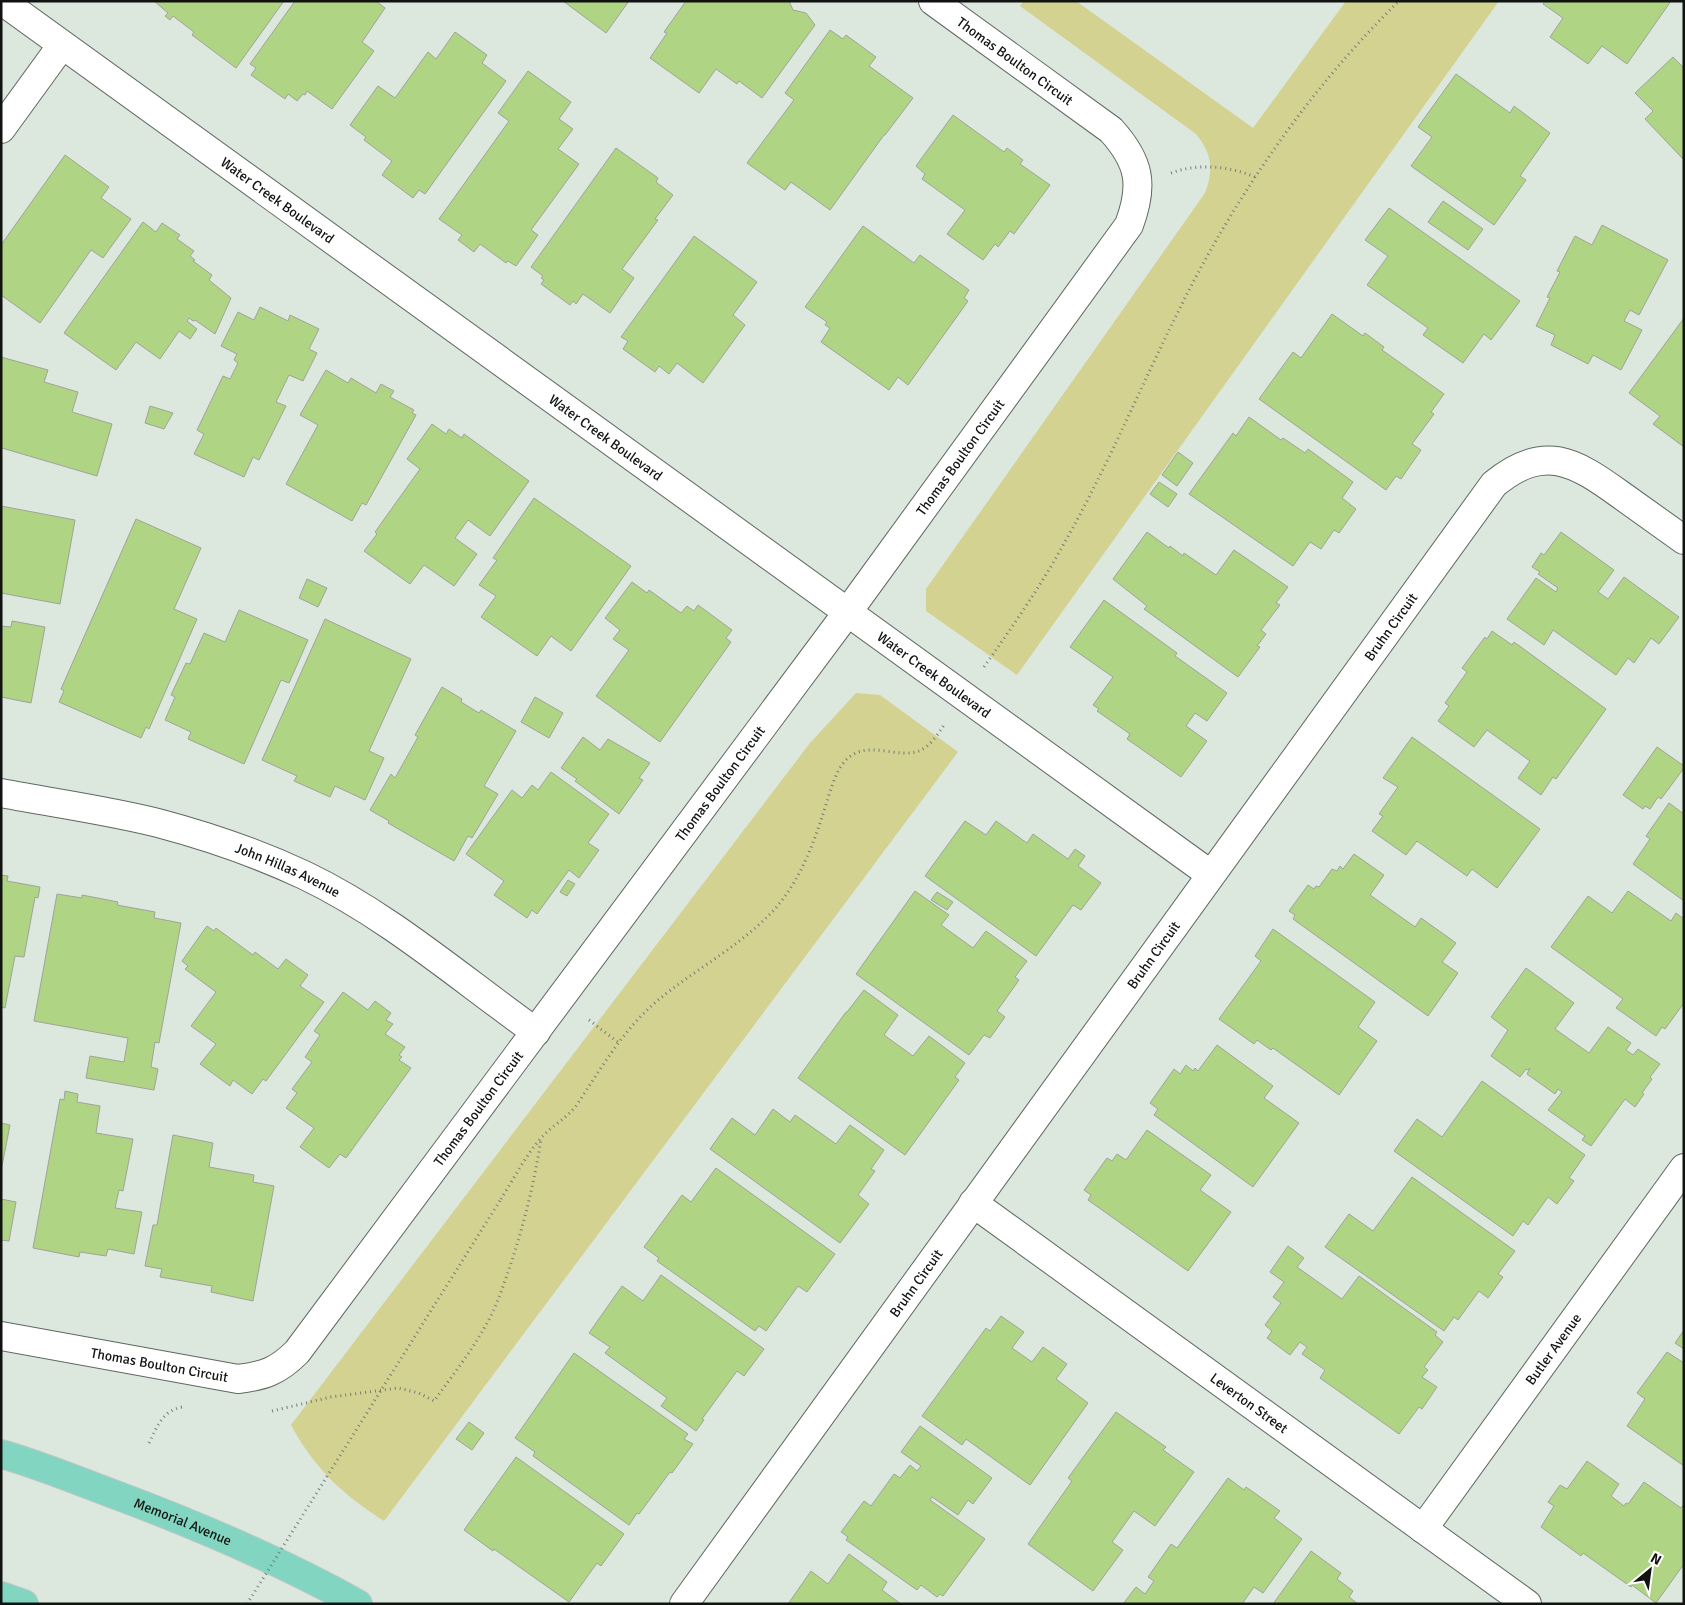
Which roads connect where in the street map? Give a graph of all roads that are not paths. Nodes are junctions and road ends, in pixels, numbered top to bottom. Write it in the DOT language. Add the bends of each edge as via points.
graph roads {
  1 [pos="2,1"];
  2 [pos="933,1"];
  3 [pos="62,45"];
  4 [pos="1,129"];
  5 [pos="1684,540"];
  6 [pos="847,613"];
  7 [pos="1,793"];
  8 [pos="1210,874"];
  9 [pos="536,1032"];
  10 [pos="1684,1168"];
  11 [pos="972,1203"];
  12 [pos="1,1336"];
  13 [pos="1,1454"];
  14 [pos="1422,1529"];
  15 [pos="1,1596"];
  16 [pos="24,1604"];
  17 [pos="358,1604"];
  18 [pos="684,1604"];
  19 [pos="1526,1604"];
  1 -- 3 [label="street, Water Creek Boulevard"];
  2 -- 6 [label="street, Thomas Boulton Circuit" via="1111,130 1126,146 1135,165 1138,185 1136,206 1129,225"];
  3 -- 4 [label="street"];
  3 -- 6 [label="street, Water Creek Boulevard"];
  5 -- 8 [label="street, Bruhn Circuit" via="1592,474 1574,465 1541,461 1523,464 1508,472 1483,497"];
  6 -- 8 [label="street, Water Creek Boulevard"];
  6 -- 9 [label="street, Thomas Boulton Circuit"];
  7 -- 9 [label="street, John Hillas Avenue" via="156,823 248,852 304,876 358,904"];
  8 -- 11 [label="street, Bruhn Circuit"];
  9 -- 12 [label="street, Thomas Boulton Circuit" via="297,1352 275,1370 261,1376 238,1379"];
  10 -- 14 [label="street, Butler Avenue"];
  11 -- 14 [label="street, Leverton Street"];
  11 -- 18 [label="street, Bruhn Circuit"];
  13 -- 17 [label="main road, Memorial Avenue" via="200,1528 280,1563"];
  14 -- 19 [label="street, Leverton Street"];
  15 -- 16 [label="main road"];
}
